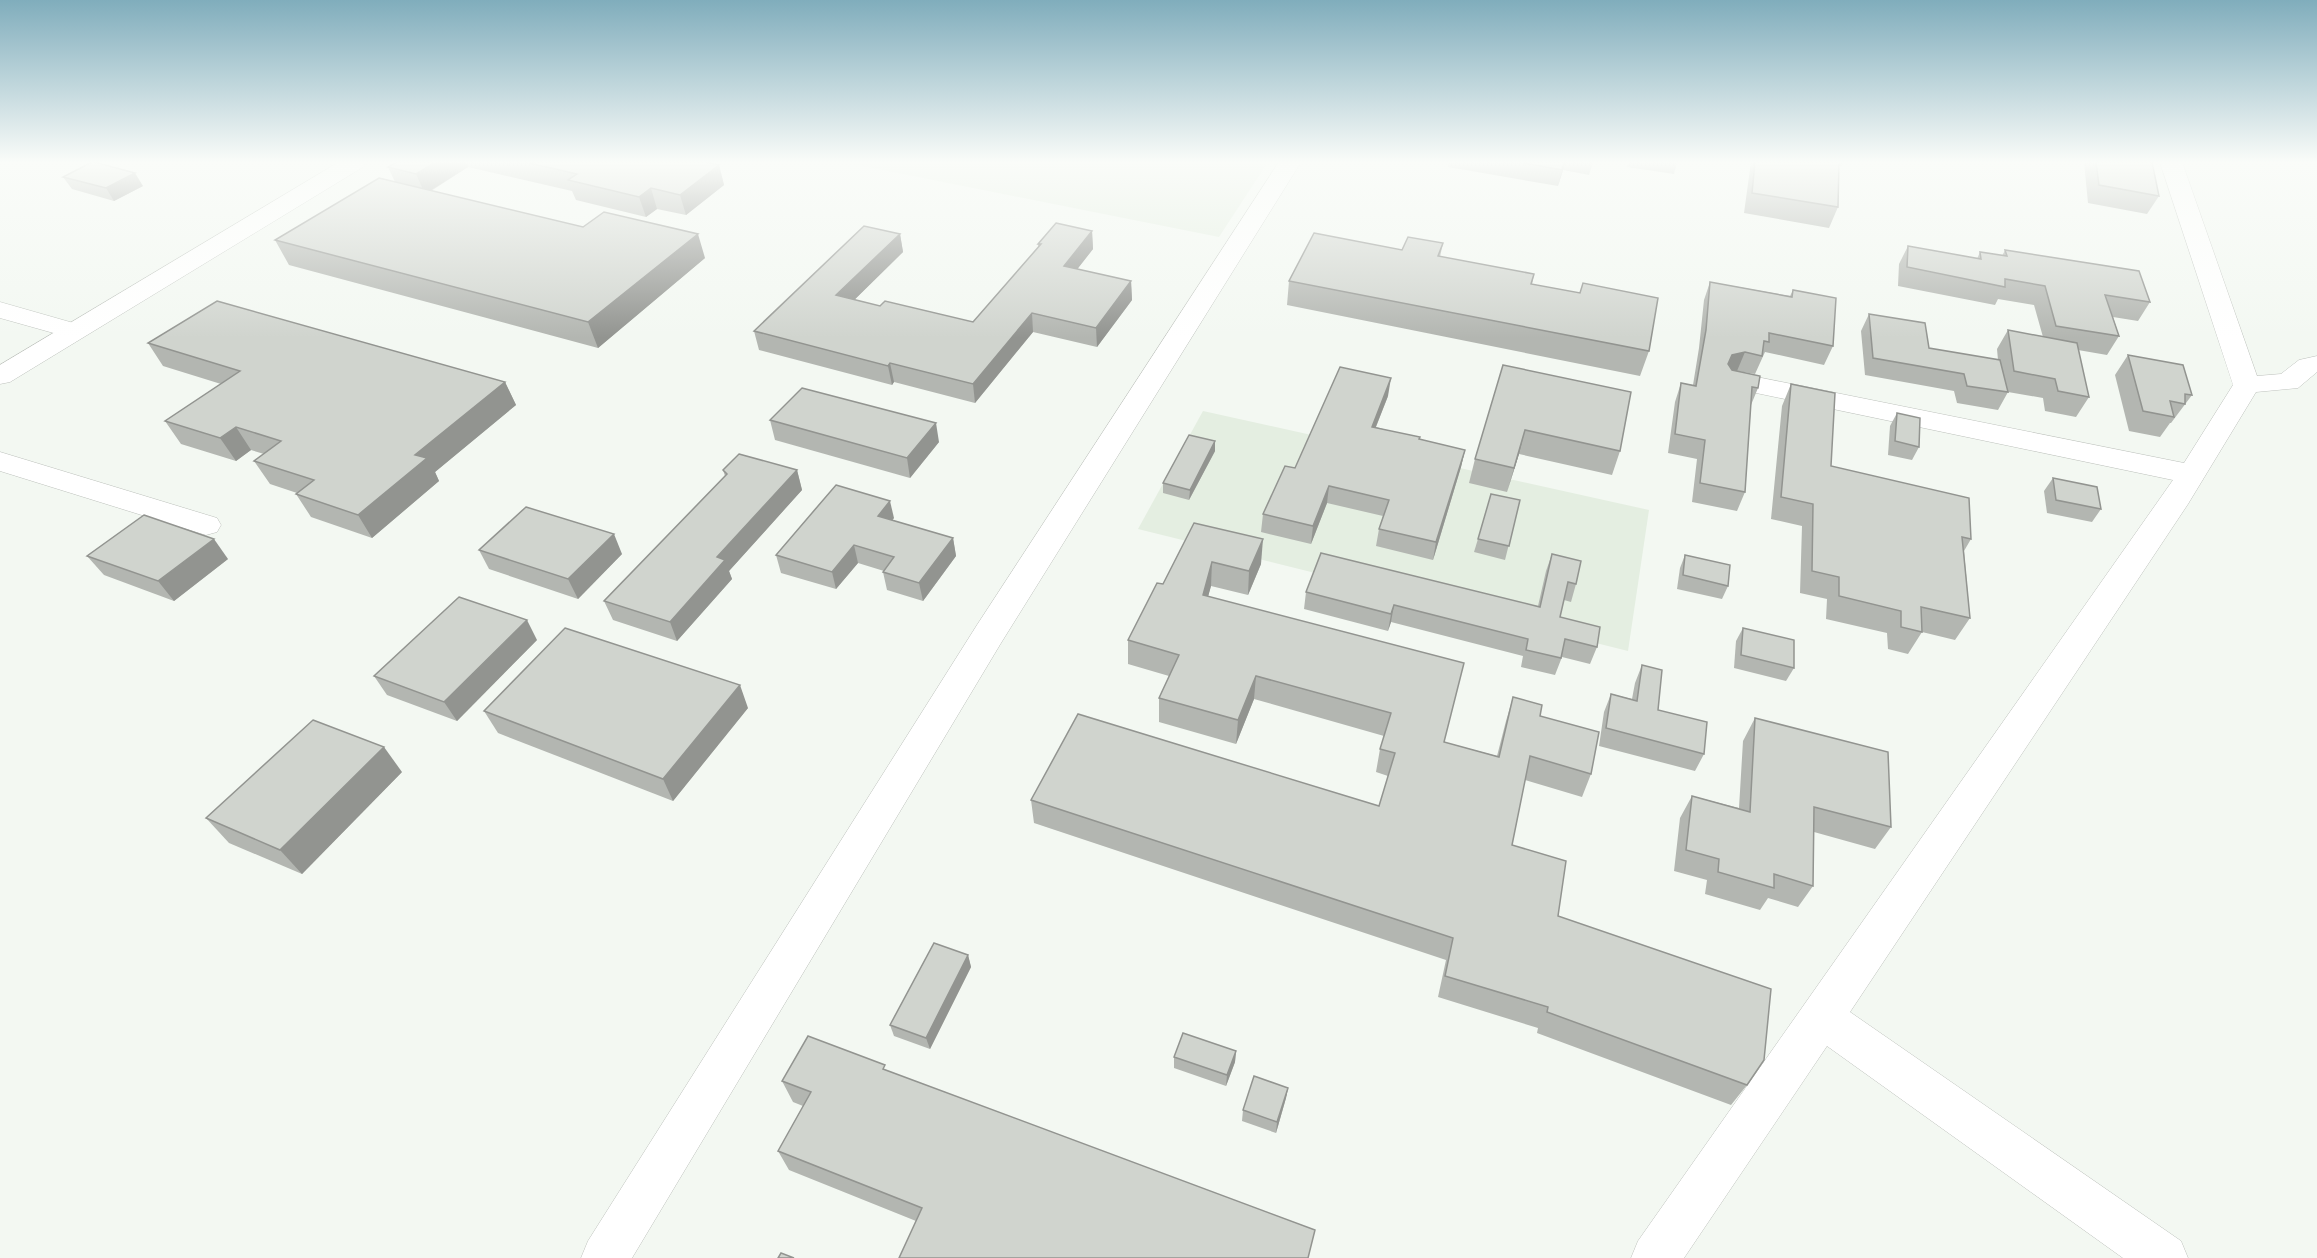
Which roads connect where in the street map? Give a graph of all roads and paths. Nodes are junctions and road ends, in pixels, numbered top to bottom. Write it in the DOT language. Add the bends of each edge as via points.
graph roads {
  1 [pos="258,221"];
  2 [pos="1253,221"];
  3 [pos="2191,221"];
  4 [pos="0,310"];
  5 [pos="75,331"];
  6 [pos="2317,364"];
  7 [pos="0,376"];
  8 [pos="1737,381"];
  9 [pos="2247,385"];
  10 [pos="0,462"];
  11 [pos="2191,474"];
  12 [pos="206,525"];
  13 [pos="1822,1017"];
  14 [pos="605,1258"];
  15 [pos="1655,1258"];
  16 [pos="2164,1258"];
  1 -- 5 [label="street"];
  2 -- 14 [label="street" via="989,634"];
  3 -- 9 [label="street"];
  4 -- 5 [label="street"];
  5 -- 7 [label="street"];
  6 -- 9 [label="street" via="2308,366 2288,382"];
  8 -- 11 [label="street"];
  9 -- 11 [label="street"];
  10 -- 12 [label="street"];
  11 -- 13 [label="street"];
  13 -- 15 [label="street"];
  13 -- 16 [label="street"];
}
